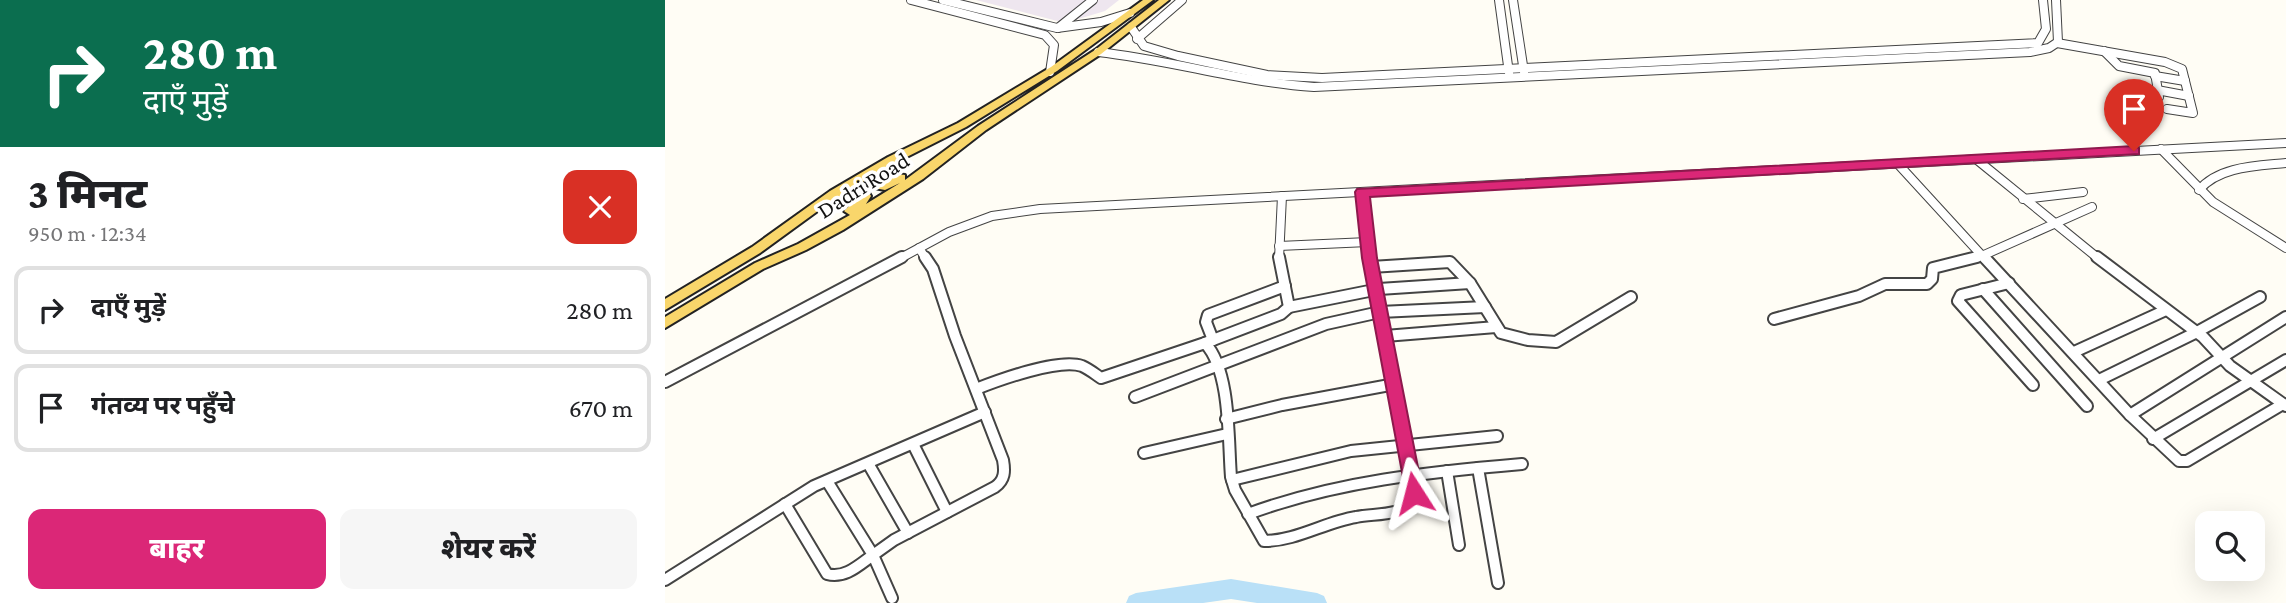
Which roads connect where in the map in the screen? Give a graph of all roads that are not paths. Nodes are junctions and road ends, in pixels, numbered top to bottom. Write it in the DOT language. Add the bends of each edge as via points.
graph roads {
  1 [pos="911,0"];
  2 [pos="943,0"];
  3 [pos="1086,0"];
  4 [pos="1093,0"];
  5 [pos="1149,0"];
  6 [pos="1165,0"];
  7 [pos="1182,0"];
  8 [pos="1499,0"];
  9 [pos="1513,0"];
  10 [pos="2043,0"];
  11 [pos="2056,0"];
  12 [pos="1137,10"];
  13 [pos="1017,19"];
  14 [pos="1009,25"];
  15 [pos="1131,27"];
  16 [pos="1054,28"];
  17 [pos="1137,39"];
  18 [pos="2042,41"];
  19 [pos="2056,44"];
  20 [pos="2104,51"];
  21 [pos="1098,52"];
  22 [pos="2153,60"];
  23 [pos="1051,72"];
  24 [pos="1509,72"];
  25 [pos="1524,72"];
  26 [pos="2155,74"];
  27 [pos="2185,81"];
  28 [pos="2189,96"];
  29 [pos="2167,109"];
  30 [pos="962,125"];
  31 [pos="982,128"];
  32 [pos="2286,143"];
  33 [pos="2161,149"];
  34 [pos="1976,159"];
  35 [pos="1898,163"];
  36 [pos="2286,163"];
  37 [pos="2199,190"];
  38 [pos="1362,192"];
  39 [pos="2083,192"];
  40 [pos="1282,196"];
  41 [pos="2023,198"];
  42 [pos="2092,207"];
  43 [pos="2055,225"];
  44 [pos="1368,242"];
  45 [pos="1279,246"];
  46 [pos="919,248"];
  47 [pos="2286,248"];
  48 [pos="755,250"];
  49 [pos="1984,255"];
  50 [pos="759,266"];
  51 [pos="1371,267"];
  52 [pos="1470,283"];
  53 [pos="2009,283"];
  54 [pos="1285,286"];
  55 [pos="1375,288"];
  56 [pos="1983,289"];
  57 [pos="1631,297"];
  58 [pos="2260,297"];
  59 [pos="665,305"];
  60 [pos="1289,307"];
  61 [pos="1485,307"];
  62 [pos="2166,310"];
  63 [pos="1380,312"];
  64 [pos="2286,317"];
  65 [pos="1774,320"];
  66 [pos="665,323"];
  67 [pos="1496,327"];
  68 [pos="2195,333"];
  69 [pos="1385,336"];
  70 [pos="1209,342"];
  71 [pos="2074,352"];
  72 [pos="2224,357"];
  73 [pos="2286,360"];
  74 [pos="1216,365"];
  75 [pos="2099,380"];
  76 [pos="2249,380"];
  77 [pos="665,382"];
  78 [pos="1395,384"];
  79 [pos="2033,385"];
  80 [pos="976,389"];
  81 [pos="1135,397"];
  82 [pos="2285,405"];
  83 [pos="2087,406"];
  84 [pos="985,412"];
  85 [pos="2130,415"];
  86 [pos="1226,419"];
  87 [pos="1227,434"];
  88 [pos="1497,436"];
  89 [pos="2153,439"];
  90 [pos="913,444"];
  91 [pos="1406,444"];
  92 [pos="1144,453"];
  93 [pos="1521,464"];
  94 [pos="869,465"];
  95 [pos="1478,468"];
  96 [pos="1447,471"];
  97 [pos="1411,474"];
  98 [pos="1232,480"];
  99 [pos="827,481"];
  100 [pos="785,504"];
  101 [pos="947,512"];
  102 [pos="1248,514"];
  103 [pos="908,533"];
  104 [pos="1458,545"];
  105 [pos="873,555"];
  106 [pos="665,580"];
  107 [pos="1499,583"];
  108 [pos="893,598"];
  1 -- 14 [label="street"];
  2 -- 13 [label="street"];
  3 -- 16 [label="street"];
  4 -- 16 [label="street"];
  5 -- 12 [label="main road, Dadri Road"];
  6 -- 15 [label="main road, Dadri Road"];
  7 -- 17 [label="street"];
  8 -- 24 [label="street"];
  9 -- 25 [label="street"];
  10 -- 18 [label="street" via="2046,31"];
  11 -- 19 [label="street"];
  12 -- 16 [label="street" via="1101,22"];
  12 -- 23 [label="main road, Dadri Road"];
  13 -- 14 [label="street"];
  13 -- 16 [label="street"];
  14 -- 23 [label="street" via="1051,40 1055,53"];
  15 -- 17 [label="street"];
  15 -- 21 [label="main road, Dadri Road"];
  17 -- 24 [label="street" via="1144,46 1178,56 1294,78"];
  18 -- 19 [label="street"];
  18 -- 25 [label="street"];
  19 -- 20 [label="street"];
  19 -- 25 [label="street" via="2030,52"];
  20 -- 22 [label="street"];
  20 -- 26 [label="street" via="2119,67"];
  21 -- 24 [label="street" via="1148,57 1286,86"];
  21 -- 31 [label="main road, Dadri Road"];
  22 -- 26 [label="street"];
  22 -- 27 [label="street" via="2182,69"];
  23 -- 30 [label="main road, Dadri Road"];
  24 -- 25 [label="street"];
  26 -- 27 [label="street"];
  26 -- 28 [label="street" via="2158,94"];
  27 -- 28 [label="street"];
  28 -- 29 [label="street" via="2193,113"];
  30 -- 31 [label="main road, Dadri Road" via="875,173 873,184 893,183"];
  30 -- 48 [label="main road, Dadri Road" via="845,187"];
  31 -- 50 [label="main road, Dadri Road" via="839,227"];
  32 -- 33 [label="street"];
  33 -- 34 [label="street"];
  33 -- 37 [label="street"];
  34 -- 35 [label="street"];
  34 -- 41 [label="street"];
  35 -- 38 [label="street"];
  35 -- 49 [label="street"];
  36 -- 37 [label="street" via="2223,174"];
  37 -- 47 [label="street"];
  38 -- 40 [label="street"];
  38 -- 44 [label="street"];
  39 -- 41 [label="street"];
  40 -- 45 [label="street"];
  40 -- 46 [label="street" via="1040,209 992,216"];
  41 -- 43 [label="street"];
  42 -- 43 [label="street"];
  43 -- 49 [label="street"];
  43 -- 62 [label="street"];
  44 -- 45 [label="street"];
  44 -- 51 [label="street"];
  45 -- 54 [label="street"];
  46 -- 77 [label="street"];
  46 -- 80 [label="street" via="933,269"];
  48 -- 50 [label="main road, Dadri Road" via="845,193 854,190 865,195 856,208"];
  48 -- 59 [label="main road, Dadri Road"];
  49 -- 53 [label="street"];
  49 -- 65 [label="street" via="1933,268 1927,284 1885,284"];
  50 -- 66 [label="main road, Dadri Road"];
  51 -- 52 [label="street" via="1450,262"];
  51 -- 55 [label="street"];
  52 -- 55 [label="street"];
  52 -- 61 [label="street"];
  53 -- 56 [label="street"];
  53 -- 71 [label="street"];
  54 -- 60 [label="street"];
  54 -- 70 [label="street" via="1208,315"];
  55 -- 60 [label="street"];
  55 -- 63 [label="street"];
  56 -- 79 [label="street" via="1961,295 1958,301"];
  56 -- 83 [label="street"];
  57 -- 67 [label="street" via="1556,342 1509,337"];
  58 -- 68 [label="street"];
  60 -- 70 [label="street"];
  61 -- 63 [label="street"];
  61 -- 67 [label="street"];
  62 -- 68 [label="street"];
  62 -- 71 [label="street"];
  63 -- 69 [label="street"];
  63 -- 74 [label="street" via="1327,324"];
  64 -- 72 [label="street"];
  67 -- 69 [label="street"];
  68 -- 72 [label="street"];
  68 -- 75 [label="street"];
  69 -- 78 [label="street"];
  70 -- 74 [label="street"];
  70 -- 80 [label="street" via="1101,378 1071,365 1016,373"];
  71 -- 75 [label="street"];
  72 -- 76 [label="street"];
  72 -- 85 [label="street"];
  73 -- 76 [label="street"];
  74 -- 81 [label="street"];
  74 -- 86 [label="street"];
  75 -- 85 [label="street"];
  76 -- 82 [label="street"];
  76 -- 89 [label="street"];
  78 -- 86 [label="street"];
  78 -- 91 [label="street"];
  80 -- 84 [label="street"];
  82 -- 89 [label="street" via="2187,461 2179,461"];
  84 -- 90 [label="street"];
  84 -- 101 [label="street" via="1003,460 1004,478"];
  85 -- 89 [label="street"];
  86 -- 87 [label="street"];
  87 -- 92 [label="street"];
  87 -- 98 [label="street"];
  88 -- 91 [label="street"];
  90 -- 94 [label="street"];
  90 -- 101 [label="street"];
  91 -- 97 [label="street"];
  91 -- 98 [label="street" via="1351,451"];
  93 -- 95 [label="street"];
  94 -- 99 [label="street"];
  94 -- 103 [label="street"];
  95 -- 96 [label="street"];
  95 -- 107 [label="street"];
  96 -- 97 [label="street"];
  96 -- 104 [label="street"];
  97 -- 102 [label="street" via="1287,497"];
  97 -- 102 [label="street" via="1414,501 1405,509 1352,517 1277,541 1264,541"];
  98 -- 102 [label="street"];
  99 -- 100 [label="street"];
  99 -- 105 [label="street"];
  100 -- 105 [label="street" via="831,577"];
  100 -- 106 [label="street"];
  101 -- 103 [label="street"];
  103 -- 105 [label="street"];
  105 -- 108 [label="street"];
}
